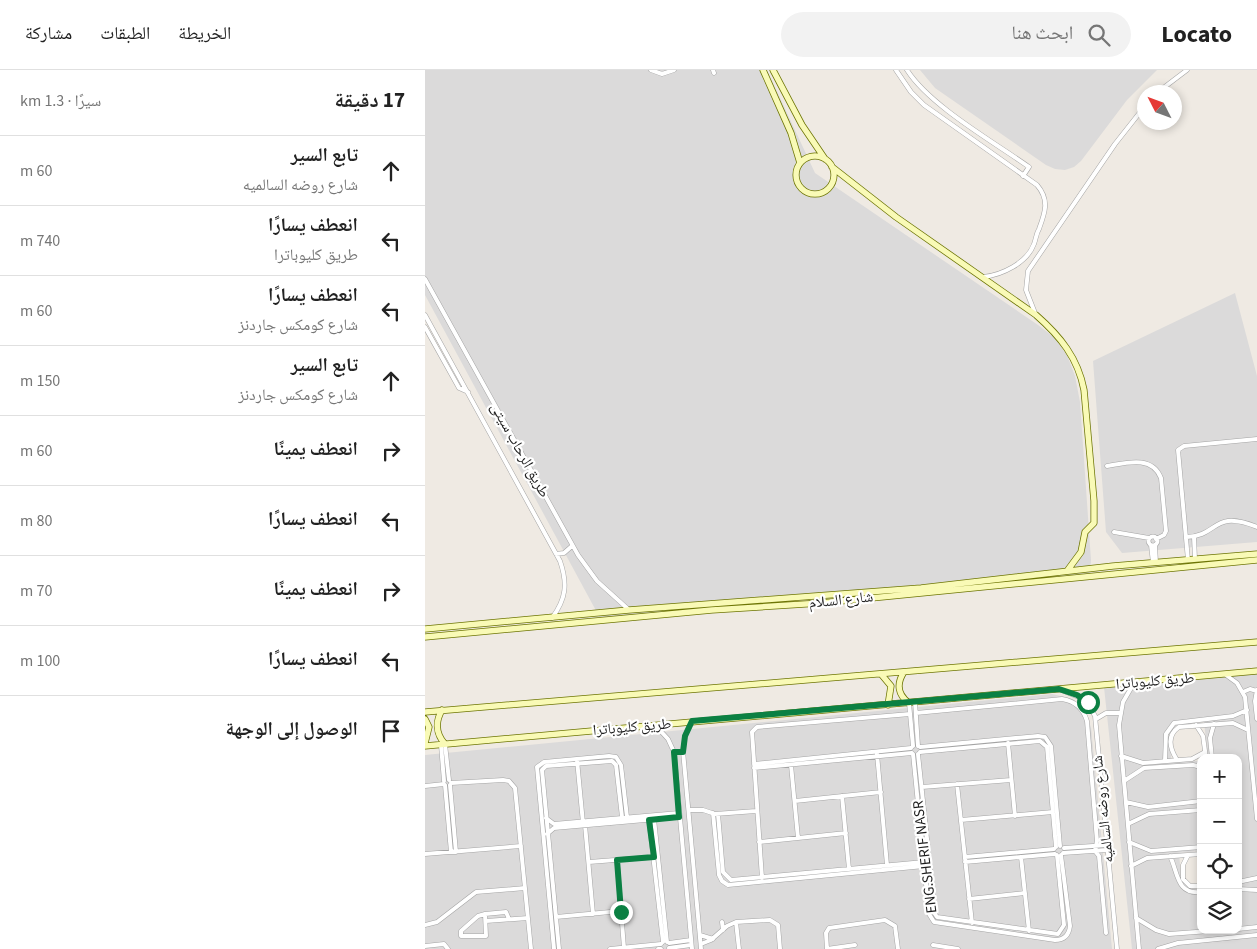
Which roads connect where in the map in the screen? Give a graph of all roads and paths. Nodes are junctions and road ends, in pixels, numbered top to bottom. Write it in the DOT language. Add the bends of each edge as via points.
graph roads {
  1 [pos="651,70"];
  2 [pos="674,70"];
  3 [pos="763,70"];
  4 [pos="773,70"];
  5 [pos="896,70"];
  6 [pos="907,70"];
  7 [pos="1187,70"];
  8 [pos="1167,85"];
  9 [pos="1137,116"];
  10 [pos="803,128"];
  11 [pos="792,134"];
  12 [pos="827,160"];
  13 [pos="800,163"];
  14 [pos="832,167"];
  15 [pos="1023,176"];
  16 [pos="1034,245"];
  17 [pos="1041,250"];
  18 [pos="982,277"];
  19 [pos="425,279"];
  20 [pos="425,315"];
  21 [pos="1036,315"];
  22 [pos="425,327"];
  23 [pos="468,392"];
  24 [pos="1257,439"];
  25 [pos="1107,466"];
  26 [pos="1257,528"];
  27 [pos="1114,532"];
  28 [pos="1187,537"];
  29 [pos="1194,537"];
  30 [pos="1149,538"];
  31 [pos="1156,539"];
  32 [pos="1153,545"];
  33 [pos="572,546"];
  34 [pos="556,554"];
  35 [pos="1257,554"];
  36 [pos="1189,560"];
  37 [pos="1195,560"];
  38 [pos="1257,560"];
  39 [pos="1154,563"];
  40 [pos="1067,571"];
  41 [pos="712,608"];
  42 [pos="629,610"];
  43 [pos="552,618"];
  44 [pos="425,629"];
  45 [pos="425,637"];
  46 [pos="1257,642"];
  47 [pos="904,672"];
  48 [pos="1257,672"];
  49 [pos="881,674"];
  50 [pos="1225,674"];
  51 [pos="1134,683"];
  52 [pos="1059,689"];
  53 [pos="1257,691"];
  54 [pos="1243,692"];
  55 [pos="912,702"];
  56 [pos="888,705"];
  57 [pos="442,710"];
  58 [pos="1247,710"];
  59 [pos="425,712"];
  60 [pos="916,712"];
  61 [pos="1120,713"];
  62 [pos="910,714"];
  63 [pos="425,719"];
  64 [pos="1096,719"];
  65 [pos="1257,719"];
  66 [pos="692,721"];
  67 [pos="654,724"];
  68 [pos="914,724"];
  69 [pos="1214,724"];
  70 [pos="1196,726"];
  71 [pos="1249,730"];
  72 [pos="1210,738"];
  73 [pos="1203,740"];
  74 [pos="1008,744"];
  75 [pos="425,745"];
  76 [pos="443,745"];
  77 [pos="970,745"];
  78 [pos="916,750"];
  79 [pos="674,752"];
  80 [pos="683,752"];
  81 [pos="1205,752"];
  82 [pos="877,754"];
  83 [pos="1212,754"];
  84 [pos="1121,756"];
  85 [pos="1192,759"];
  86 [pos="1177,760"];
  87 [pos="577,761"];
  88 [pos="1165,761"];
  89 [pos="1143,763"];
  90 [pos="788,764"];
  91 [pos="1193,765"];
  92 [pos="754,766"];
  93 [pos="1197,766"];
  94 [pos="1143,768"];
  95 [pos="1052,779"];
  96 [pos="1011,780"];
  97 [pos="1124,781"];
  98 [pos="447,783"];
  99 [pos="957,784"];
  100 [pos="425,786"];
  101 [pos="1256,786"];
  102 [pos="922,787"];
  103 [pos="881,792"];
  104 [pos="842,796"];
  105 [pos="795,801"];
  106 [pos="1197,801"];
  107 [pos="1125,802"];
  108 [pos="1148,807"];
  109 [pos="689,810"];
  110 [pos="1197,810"];
  111 [pos="756,811"];
  112 [pos="1053,812"];
  113 [pos="715,813"];
  114 [pos="1149,814"];
  115 [pos="679,815"];
  116 [pos="1015,816"];
  117 [pos="624,817"];
  118 [pos="546,818"];
  119 [pos="652,819"];
  120 [pos="1257,819"];
  121 [pos="961,820"];
  122 [pos="925,823"];
  123 [pos="584,824"];
  124 [pos="920,824"];
  125 [pos="1128,824"];
  126 [pos="846,833"];
  127 [pos="547,834"];
  128 [pos="798,838"];
  129 [pos="759,842"];
  130 [pos="1129,842"];
  131 [pos="521,846"];
  132 [pos="1107,847"];
  133 [pos="1094,848"];
  134 [pos="1059,851"];
  135 [pos="1197,851"];
  136 [pos="453,852"];
  137 [pos="1197,852"];
  138 [pos="425,854"];
  139 [pos="1188,855"];
  140 [pos="1169,856"];
  141 [pos="654,857"];
  142 [pos="965,857"];
  143 [pos="1021,857"];
  144 [pos="617,860"];
  145 [pos="589,862"];
  146 [pos="965,862"];
  147 [pos="924,864"];
  148 [pos="887,865"];
  149 [pos="1131,866"];
  150 [pos="849,869"];
  151 [pos="762,878"];
  152 [pos="1257,878"];
  153 [pos="1245,882"];
  154 [pos="1197,886"];
  155 [pos="525,888"];
  156 [pos="1242,888"];
  157 [pos="1245,888"];
  158 [pos="1257,890"];
  159 [pos="1197,892"];
  160 [pos="1025,893"];
  161 [pos="969,899"];
  162 [pos="621,912"];
  163 [pos="485,914"];
  164 [pos="593,914"];
  165 [pos="555,917"];
  166 [pos="528,918"];
  167 [pos="1136,918"];
  168 [pos="509,919"];
  169 [pos="485,921"];
  170 [pos="722,922"];
  171 [pos="736,922"];
  172 [pos="972,923"];
  173 [pos="425,925"];
  174 [pos="1255,926"];
  175 [pos="1242,928"];
  176 [pos="723,930"];
  177 [pos="1002,930"];
  178 [pos="1029,931"];
  179 [pos="1106,933"];
  180 [pos="1197,933"];
  181 [pos="1183,934"];
  182 [pos="700,935"];
  183 [pos="1257,935"];
  184 [pos="713,938"];
  185 [pos="1184,942"];
  186 [pos="691,945"];
  187 [pos="855,945"];
  188 [pos="933,945"];
  189 [pos="425,946"];
  190 [pos="664,946"];
  191 [pos="701,946"];
  192 [pos="625,948"];
  193 [pos="447,949"];
  194 [pos="531,949"];
  195 [pos="555,949"];
  196 [pos="559,949"];
  197 [pos="610,949"];
  198 [pos="739,949"];
  199 [pos="780,949"];
  200 [pos="827,949"];
  201 [pos="898,949"];
  202 [pos="958,949"];
  203 [pos="1117,949"];
  204 [pos="1139,949"];
  205 [pos="1158,949"];
  1 -- 2 [label="street" via="661,74"];
  3 -- 11 [label="main road"];
  4 -- 10 [label="main road"];
  5 -- 15 [label="street" via="929,110"];
  6 -- 15 [label="street" via="935,100 1029,167"];
  7 -- 8 [label="street"];
  9 -- 17 [label="street"];
  10 -- 11 [label="main road"];
  10 -- 12 [label="main road"];
  11 -- 13 [label="main road"];
  12 -- 13 [label="main road" via="816,156"];
  12 -- 14 [label="main road"];
  13 -- 14 [label="main road" via="796,172 797,183 805,191 815,194 829,187 834,178"];
  14 -- 18 [label="main road"];
  15 -- 16 [label="street" via="1039,188 1046,204"];
  16 -- 17 [label="street"];
  16 -- 18 [label="street" via="1010,269"];
  17 -- 21 [label="street" via="1025,280 1027,295"];
  18 -- 21 [label="main road"];
  19 -- 33 [label="street, طريق الرحاب سيتى"];
  20 -- 23 [label="street, طريق الرحاب سيتى"];
  21 -- 40 [label="main road" via="1067,347 1084,390 1094,524 1085,532 1081,552"];
  22 -- 23 [label="street" via="459,388"];
  23 -- 34 [label="street, طريق الرحاب سيتى"];
  24 -- 28 [label="street" via="1179,449"];
  25 -- 31 [label="street" via="1144,462 1158,472 1166,531"];
  26 -- 29 [label="street" via="1239,521 1226,521"];
  27 -- 30 [label="street"];
  28 -- 29 [label="street"];
  28 -- 36 [label="street"];
  29 -- 37 [label="street"];
  30 -- 31 [label="street"];
  30 -- 32 [label="street"];
  31 -- 32 [label="street"];
  32 -- 39 [label="street"];
  33 -- 34 [label="street" via="564,553"];
  33 -- 42 [label="street, طريق الرحاب سيتى" via="597,581"];
  34 -- 43 [label="street, طريق الرحاب سيتى" via="564,573 565,595"];
  35 -- 37 [label="main road, شارع السلام"];
  36 -- 37 [label="main road, شارع السلام"];
  36 -- 39 [label="main road, شارع السلام"];
  38 -- 41 [label="main road, شارع السلام" via="821,603"];
  39 -- 40 [label="main road, شارع السلام"];
  40 -- 41 [label="main road, شارع السلام"];
  41 -- 42 [label="main road, شارع السلام"];
  41 -- 45 [label="main road, شارع السلام"];
  42 -- 43 [label="main road, شارع السلام"];
  43 -- 44 [label="main road, شارع السلام"];
  46 -- 47 [label="main road, طريق كليوباترا"];
  47 -- 49 [label="main road, طريق كليوباترا"];
  47 -- 55 [label="main road" via="899,689 903,697"];
  48 -- 50 [label="main road, طريق كليوباترا"];
  49 -- 56 [label="main road" via="891,686"];
  49 -- 57 [label="main road, طريق كليوباترا"];
  50 -- 51 [label="main road, طريق كليوباترا"];
  50 -- 54 [label="street"];
  51 -- 52 [label="main road, طريق كليوباترا"];
  51 -- 61 [label="street, شارع روضه السالميه"];
  52 -- 55 [label="main road, طريق كليوباترا"];
  52 -- 64 [label="street, شارع روضه السالميه" via="1085,700 1094,710"];
  53 -- 54 [label="street"];
  53 -- 65 [label="street"];
  54 -- 58 [label="street"];
  55 -- 56 [label="main road, طريق كليوباترا"];
  55 -- 60 [label="street"];
  55 -- 62 [label="street"];
  56 -- 66 [label="main road, طريق كليوباترا"];
  57 -- 59 [label="main road, طريق كليوباترا"];
  57 -- 76 [label="main road" via="437,730"];
  58 -- 71 [label="street"];
  58 -- 88 [label="street" via="1233,716 1174,723 1166,734"];
  60 -- 68 [label="street"];
  60 -- 133 [label="street" via="1062,698 1075,703 1087,720 1097,841"];
  61 -- 64 [label="street" via="1109,712"];
  61 -- 84 [label="street, شارع روضه السالميه"];
  62 -- 68 [label="street"];
  62 -- 92 [label="street" via="757,727 752,732"];
  63 -- 75 [label="main road" via="429,732"];
  64 -- 132 [label="street, شارع روضه السالميه"];
  66 -- 67 [label="main road, طريق كليوباترا"];
  66 -- 80 [label="street" via="685,736"];
  67 -- 76 [label="main road, طريق كليوباترا"];
  67 -- 79 [label="street" via="668,739"];
  68 -- 78 [label="street"];
  69 -- 70 [label="street"];
  69 -- 71 [label="street" via="1233,722"];
  69 -- 72 [label="street"];
  70 -- 73 [label="street"];
  70 -- 86 [label="street" via="1179,727 1172,733 1170,742"];
  71 -- 101 [label="street"];
  72 -- 73 [label="street"];
  72 -- 83 [label="street"];
  73 -- 81 [label="street"];
  74 -- 77 [label="street"];
  74 -- 95 [label="street" via="1044,742"];
  74 -- 96 [label="street"];
  75 -- 76 [label="main road, طريق كليوباترا"];
  76 -- 98 [label="street"];
  77 -- 78 [label="street"];
  77 -- 95 [label="street" via="1045,737 1051,746"];
  78 -- 82 [label="street"];
  78 -- 102 [label="street"];
  78 -- 124 [label="street, ENG.SHERIF NASR"];
  79 -- 80 [label="street"];
  79 -- 115 [label="street"];
  80 -- 109 [label="street"];
  81 -- 85 [label="street"];
  82 -- 90 [label="street"];
  82 -- 103 [label="street"];
  84 -- 89 [label="street"];
  84 -- 97 [label="street, شارع روضه السالميه"];
  85 -- 86 [label="street"];
  85 -- 91 [label="street"];
  86 -- 88 [label="street"];
  87 -- 117 [label="street" via="609,756 618,759"];
  87 -- 118 [label="street" via="546,766 542,770"];
  87 -- 123 [label="street"];
  87 -- 195 [label="street" via="544,762 537,769"];
  88 -- 89 [label="street"];
  89 -- 94 [label="street"];
  90 -- 92 [label="street"];
  90 -- 105 [label="street"];
  91 -- 93 [label="street"];
  91 -- 94 [label="street"];
  92 -- 111 [label="street"];
  94 -- 97 [label="street"];
  95 -- 112 [label="street"];
  95 -- 134 [label="street"];
  96 -- 99 [label="street"];
  96 -- 116 [label="street"];
  97 -- 107 [label="street, شارع روضه السالميه"];
  98 -- 100 [label="street"];
  98 -- 131 [label="street" via="503,780 512,783 516,791"];
  98 -- 136 [label="street"];
  99 -- 102 [label="street"];
  99 -- 121 [label="street"];
  101 -- 120 [label="street"];
  102 -- 122 [label="street"];
  103 -- 104 [label="street"];
  103 -- 148 [label="street"];
  104 -- 105 [label="street"];
  104 -- 126 [label="street"];
  105 -- 128 [label="street"];
  106 -- 108 [label="street"];
  107 -- 108 [label="street"];
  107 -- 125 [label="street, شارع روضه السالميه"];
  108 -- 114 [label="street"];
  109 -- 113 [label="street"];
  109 -- 182 [label="street"];
  110 -- 114 [label="street"];
  111 -- 113 [label="street"];
  111 -- 129 [label="street"];
  112 -- 116 [label="street"];
  112 -- 134 [label="street"];
  113 -- 147 [label="street" via="719,875 728,885"];
  113 -- 151 [label="street" via="724,875 733,880"];
  114 -- 125 [label="street"];
  115 -- 117 [label="street"];
  115 -- 119 [label="street"];
  115 -- 186 [label="street"];
  116 -- 121 [label="street"];
  117 -- 123 [label="street"];
  118 -- 123 [label="street" via="553,824"];
  118 -- 127 [label="street"];
  119 -- 123 [label="street"];
  119 -- 141 [label="street"];
  119 -- 190 [label="street"];
  121 -- 142 [label="street"];
  122 -- 124 [label="street"];
  122 -- 172 [label="street" via="936,915"];
  123 -- 127 [label="street" via="554,828"];
  123 -- 145 [label="street"];
  124 -- 147 [label="street, ENG.SHERIF NASR"];
  125 -- 130 [label="street, شارع روضه السالميه"];
  126 -- 128 [label="street"];
  126 -- 150 [label="street"];
  127 -- 165 [label="street"];
  128 -- 129 [label="street"];
  129 -- 151 [label="street"];
  130 -- 135 [label="street" via="1151,851"];
  130 -- 149 [label="street, شارع روضه السالميه"];
  131 -- 136 [label="street"];
  131 -- 155 [label="street"];
  132 -- 133 [label="street"];
  132 -- 203 [label="street, شارع روضه السالميه"];
  133 -- 134 [label="street"];
  133 -- 179 [label="street" via="1099,856"];
  134 -- 142 [label="street"];
  134 -- 143 [label="street"];
  134 -- 177 [label="street, ENG.SHERIF NASR" via="1070,926 1067,936 1055,940"];
  134 -- 178 [label="street" via="1063,929 1053,935"];
  136 -- 138 [label="street"];
  137 -- 139 [label="street"];
  139 -- 140 [label="street"];
  139 -- 154 [label="street" via="1183,865 1183,879 1190,886"];
  140 -- 149 [label="street" via="1147,858"];
  140 -- 159 [label="street" via="1182,888"];
  141 -- 144 [label="street"];
  141 -- 190 [label="street"];
  142 -- 146 [label="street"];
  143 -- 146 [label="street"];
  143 -- 160 [label="street"];
  144 -- 145 [label="street"];
  144 -- 162 [label="street"];
  145 -- 164 [label="street"];
  146 -- 161 [label="street"];
  147 -- 148 [label="street"];
  147 -- 177 [label="street, ENG.SHERIF NASR" via="929,914 933,920"];
  148 -- 150 [label="street"];
  149 -- 167 [label="street, شارع روضه السالميه"];
  150 -- 151 [label="street"];
  152 -- 153 [label="street"];
  153 -- 157 [label="street"];
  155 -- 166 [label="street"];
  155 -- 173 [label="street" via="476,892 437,922"];
  156 -- 157 [label="street"];
  157 -- 158 [label="street"];
  160 -- 161 [label="street"];
  160 -- 178 [label="street"];
  161 -- 172 [label="street"];
  162 -- 164 [label="street"];
  162 -- 192 [label="street"];
  163 -- 168 [label="street" via="507,912"];
  163 -- 169 [label="street"];
  163 -- 169 [label="street" via="461,931 461,936 485,937"];
  164 -- 165 [label="street"];
  165 -- 196 [label="street"];
  166 -- 168 [label="street"];
  166 -- 194 [label="street"];
  167 -- 181 [label="street" via="1163,932"];
  167 -- 204 [label="street, شارع روضه السالميه"];
  168 -- 169 [label="street"];
  170 -- 176 [label="street"];
  171 -- 176 [label="street"];
  171 -- 198 [label="street"];
  171 -- 199 [label="street" via="775,922 779,928"];
  172 -- 177 [label="street"];
  174 -- 175 [label="street"];
  176 -- 184 [label="street"];
  177 -- 178 [label="street"];
  180 -- 181 [label="street"];
  181 -- 185 [label="street"];
  182 -- 184 [label="street"];
  182 -- 191 [label="street"];
  183 -- 185 [label="street"];
  184 -- 191 [label="street"];
  185 -- 205 [label="street"];
  186 -- 190 [label="street"];
  187 -- 200 [label="street"];
  188 -- 202 [label="street"];
  189 -- 193 [label="street" via="444,944"];
  190 -- 192 [label="street"];
  192 -- 197 [label="street"];
  200 -- 201 [label="street" via="826,933 829,928 885,920 893,923 896,929"];
}
